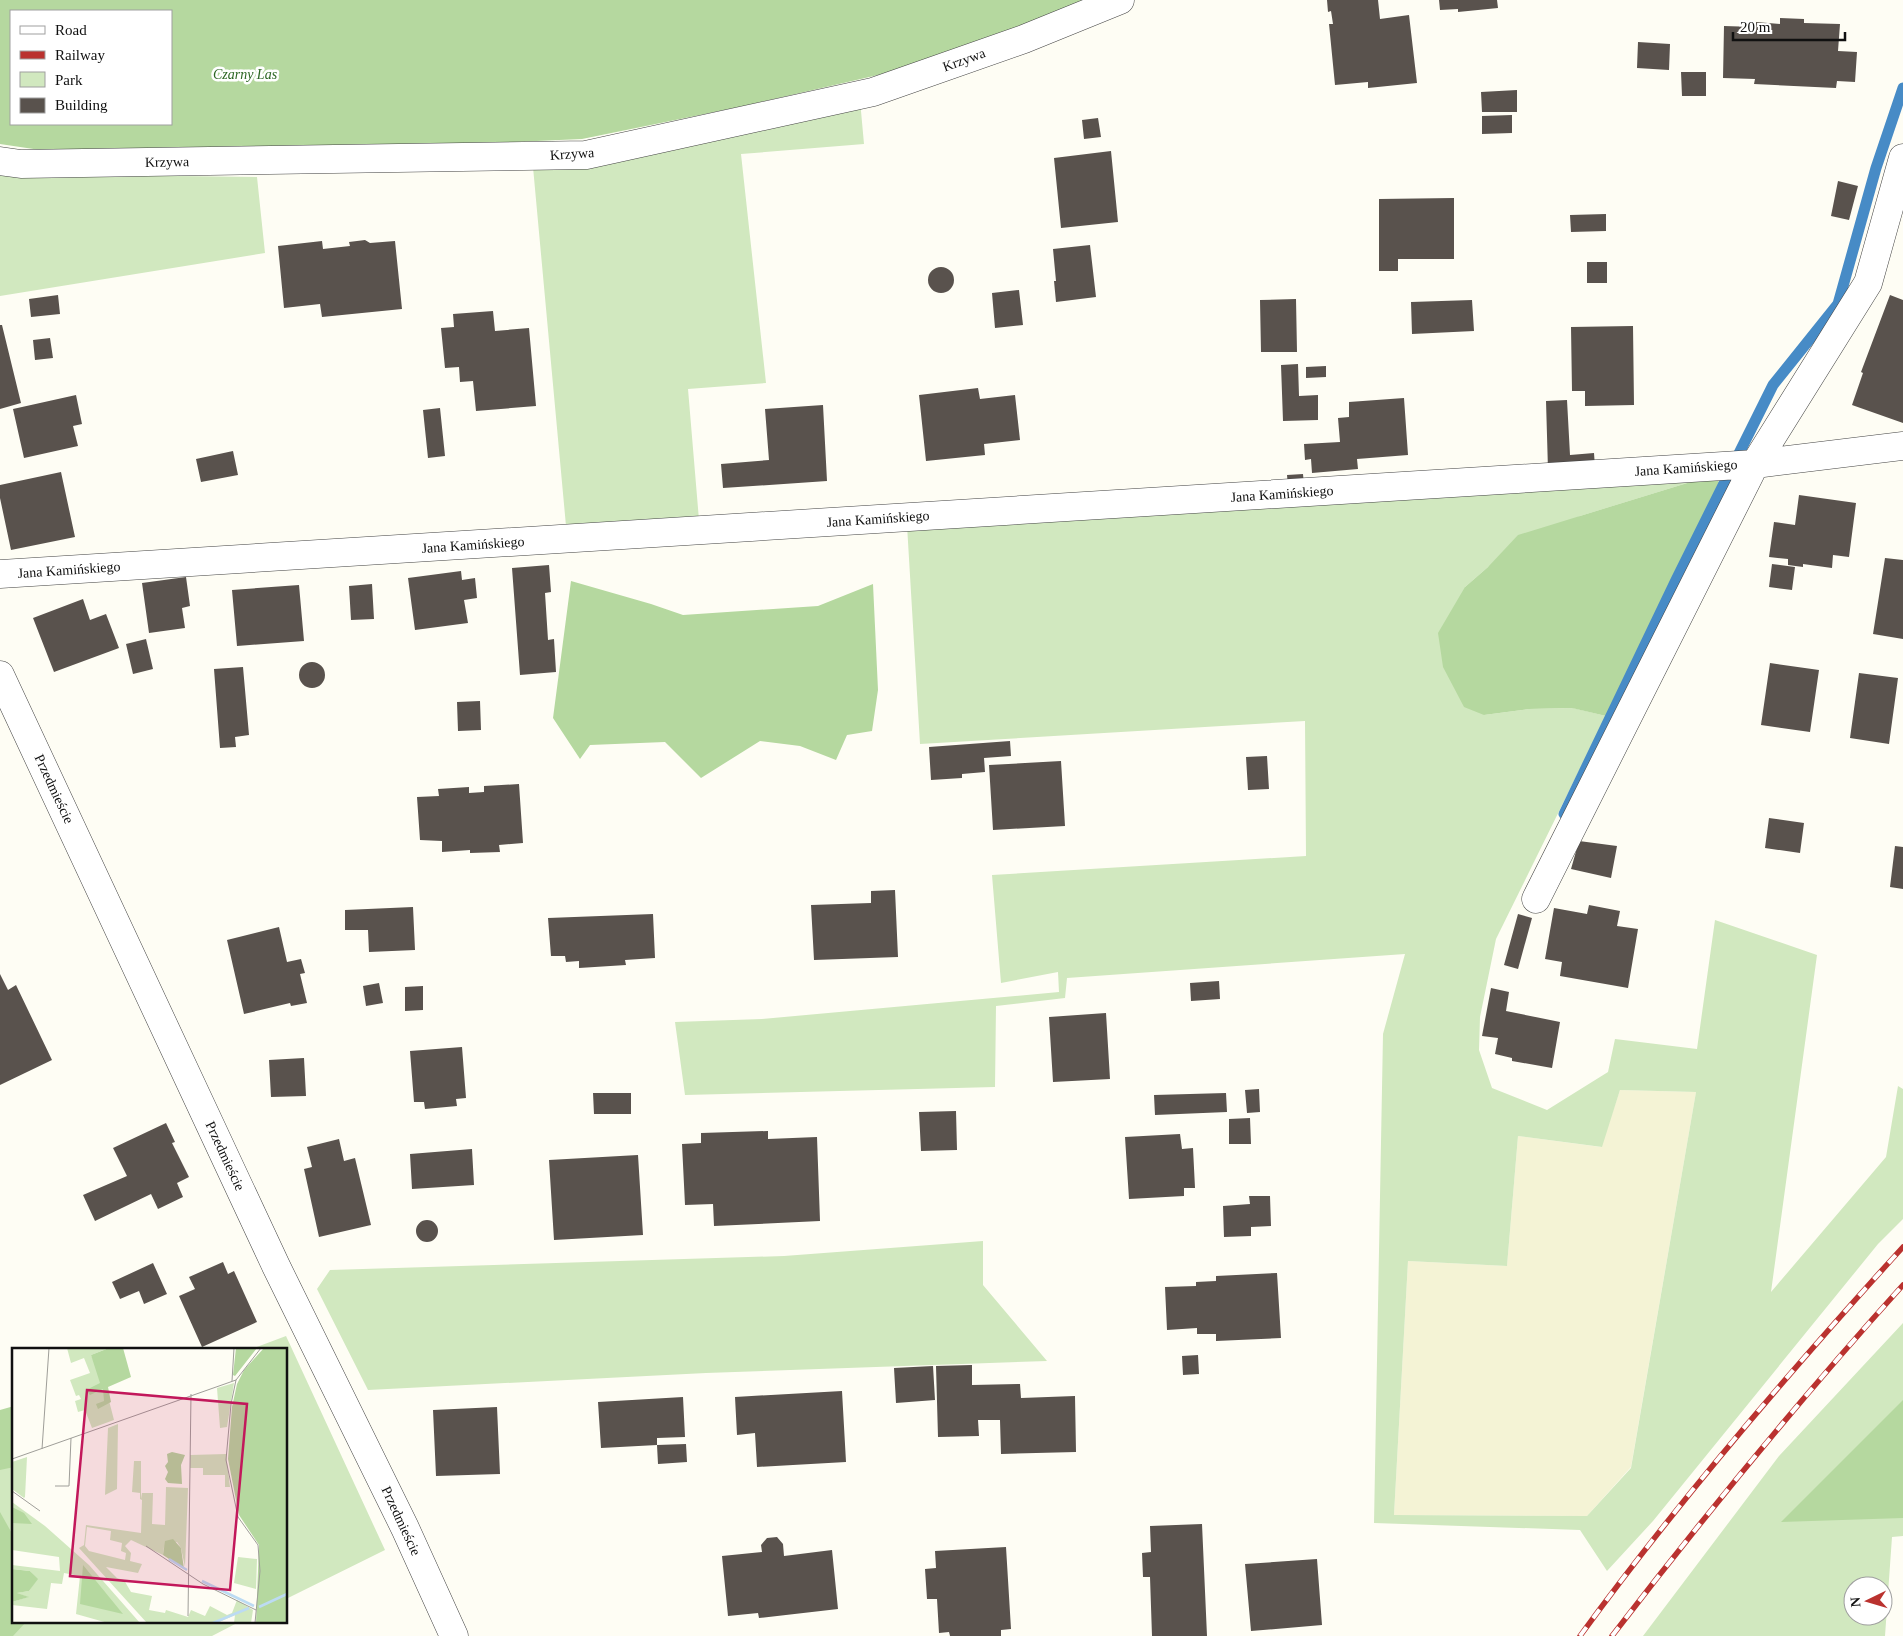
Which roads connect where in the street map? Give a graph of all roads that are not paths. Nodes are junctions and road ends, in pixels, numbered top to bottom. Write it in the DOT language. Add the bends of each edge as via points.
graph roads {
  1 [pos="1120,0"];
  2 [pos="1903,158"];
  3 [pos="0,161"];
  4 [pos="1903,446"];
  5 [pos="1755,464"];
  6 [pos="0,574"];
  7 [pos="0,675"];
  8 [pos="1536,899"];
  9 [pos="454,1636"];
  1 -- 3 [label="street, Krzywa" via="1024,39 873,92 586,155 21,164"];
  2 -- 5 [label="street" via="1868,283"];
  4 -- 5 [label="street, Jana Kamińskiego"];
  5 -- 6 [label="street, Jana Kamińskiego"];
  5 -- 8 [label="street"];
  7 -- 9 [label="street, Przedmieście" via="276,1266 405,1528"];
}
